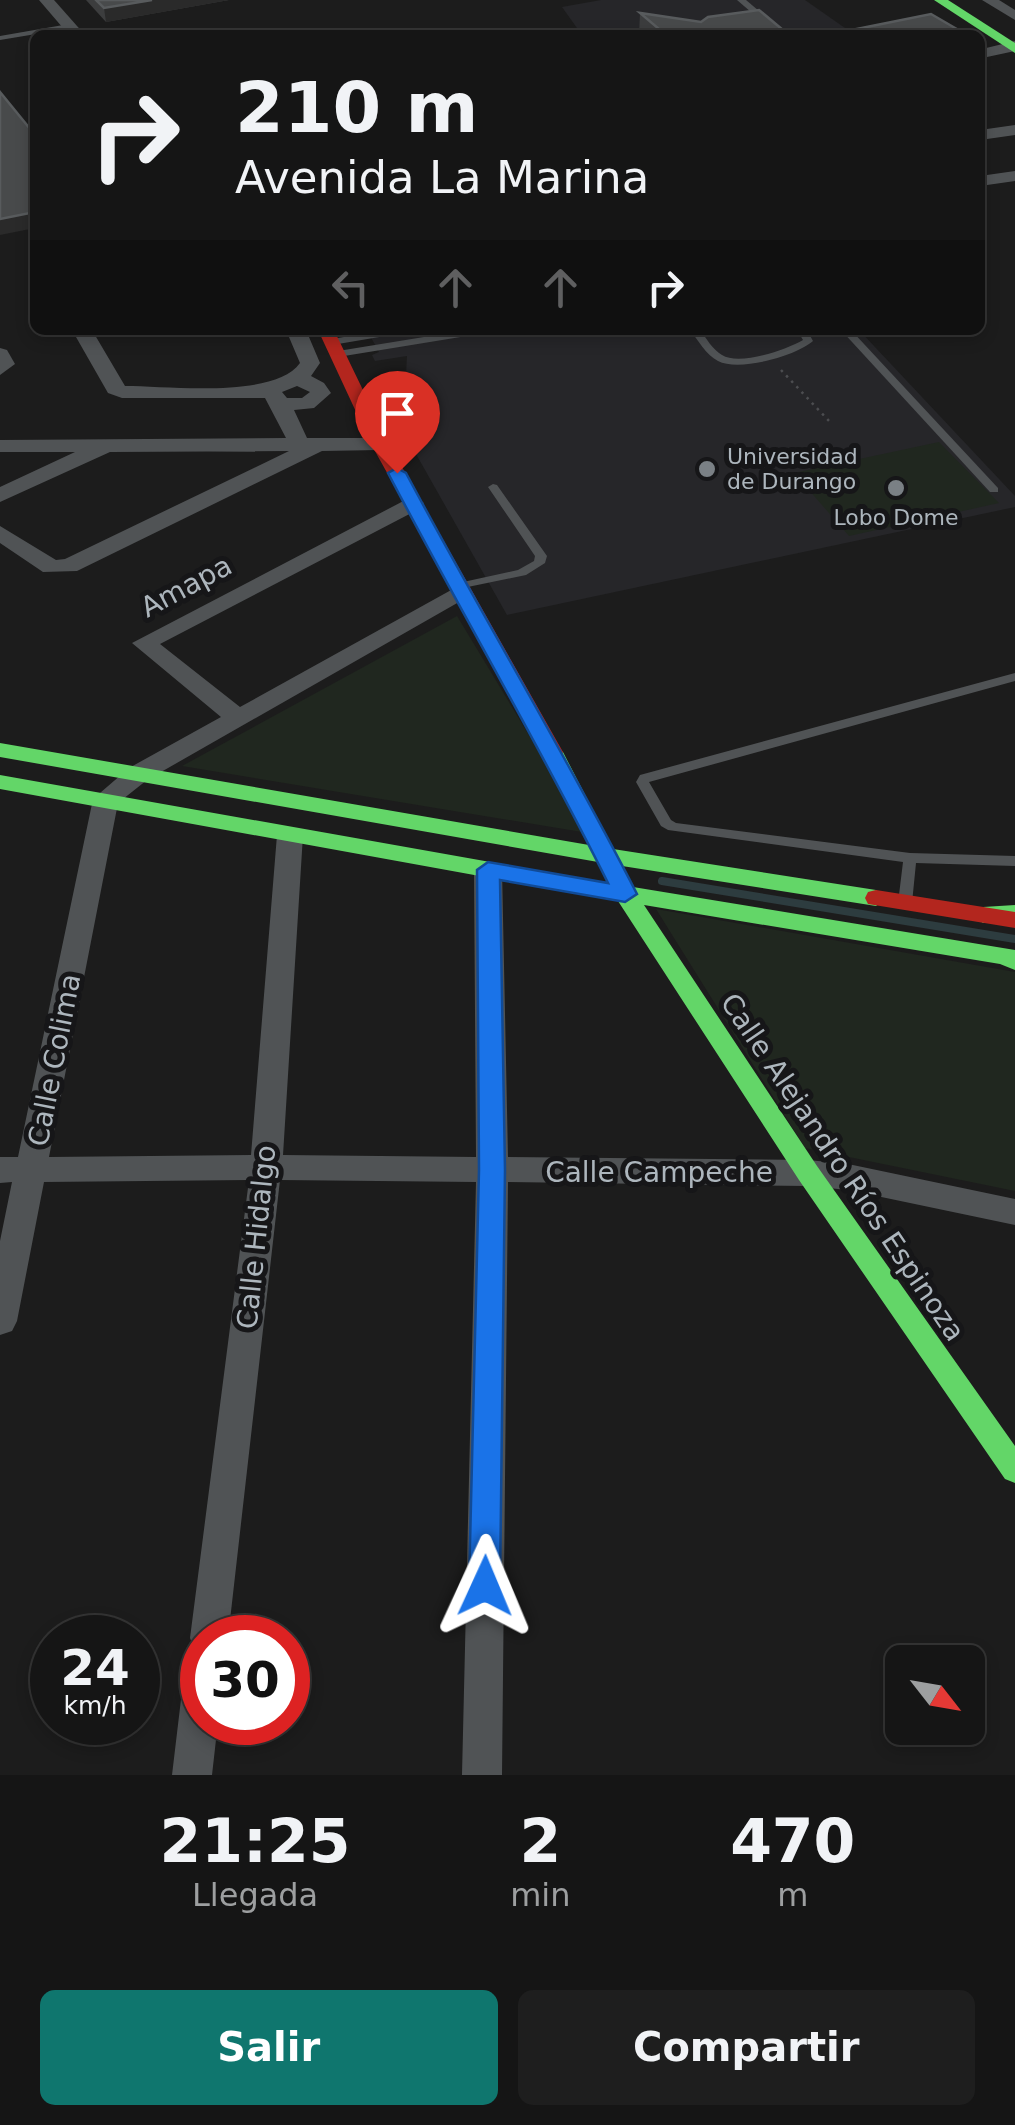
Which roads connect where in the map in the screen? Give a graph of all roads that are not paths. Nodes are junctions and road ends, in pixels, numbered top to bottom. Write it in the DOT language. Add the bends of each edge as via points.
graph roads {
  1 [pos="46,0"];
  2 [pos="741,0"];
  3 [pos="989,0"];
  4 [pos="932,4"];
  5 [pos="1015,16"];
  6 [pos="768,22"];
  7 [pos="73,30"];
  8 [pos="959,30"];
  9 [pos="982,30"];
  10 [pos="985,32"];
  11 [pos="30,35"];
  12 [pos="0,38"];
  13 [pos="1014,47"];
  14 [pos="985,49"];
  15 [pos="985,50"];
  16 [pos="1015,74"];
  17 [pos="1015,130"];
  18 [pos="988,134"];
  19 [pos="1015,176"];
  20 [pos="985,180"];
  21 [pos="85,335"];
  22 [pos="298,335"];
  23 [pos="373,335"];
  24 [pos="421,335"];
  25 [pos="699,335"];
  26 [pos="807,335"];
  27 [pos="851,335"];
  28 [pos="332,342"];
  29 [pos="0,354"];
  30 [pos="0,369"];
  31 [pos="298,380"];
  32 [pos="276,398"];
  33 [pos="321,429"];
  34 [pos="111,443"];
  35 [pos="380,444"];
  36 [pos="0,446"];
  37 [pos="493,487"];
  38 [pos="994,490"];
  39 [pos="0,496"];
  40 [pos="413,502"];
  41 [pos="0,533"];
  42 [pos="459,590"];
  43 [pos="1015,677"];
  44 [pos="238,718"];
  45 [pos="0,750"];
  46 [pos="138,774"];
  47 [pos="0,782"];
  48 [pos="106,799"];
  49 [pos="290,835"];
  50 [pos="606,856"];
  51 [pos="910,858"];
  52 [pos="1015,861"];
  53 [pos="488,870"];
  54 [pos="625,894"];
  55 [pos="905,903"];
  56 [pos="1015,917"];
  57 [pos="1012,959"];
  58 [pos="266,1167"];
  59 [pos="0,1170"];
  60 [pos="33,1170"];
  61 [pos="492,1170"];
  62 [pos="808,1173"];
  63 [pos="1015,1212"];
  64 [pos="0,1321"];
  65 [pos="1015,1470"];
  66 [pos="212,1615"];
  67 [pos="196,1745"];
  68 [pos="192,1775"];
  69 [pos="482,1775"];
  1 -- 7 [label="street"];
  2 -- 6 [label="lane"];
  3 -- 5 [label="street"];
  4 -- 8 [label="main road"];
  4 -- 9 [label="main road"];
  10 -- 13 [label="main road"];
  11 -- 12 [label="lane"];
  13 -- 14 [label="street"];
  15 -- 16 [label="main road"];
  17 -- 18 [label="street"];
  19 -- 20 [label="street"];
  21 -- 32 [label="street" via="122,392"];
  22 -- 31 [label="street" via="310,363"];
  23 -- 28 [label="lane"];
  24 -- 28 [label="lane"];
  25 -- 26 [label="lane" via="721,359 736,361 804,346"];
  27 -- 38 [label="lane"];
  28 -- 35 [label="main road, Calle Alejandro Ríos Espinoza"];
  29 -- 30 [label="street" via="6,364"];
  31 -- 32 [label="street" via="276,386"];
  31 -- 33 [label="street" via="319,386"];
  32 -- 33 [label="street"];
  32 -- 33 [label="street"];
  33 -- 34 [label="street"];
  33 -- 35 [label="street"];
  33 -- 41 [label="street" via="69,566 51,567"];
  34 -- 36 [label="street"];
  34 -- 39 [label="street"];
  35 -- 40 [label="main road, Calle Alejandro Ríos Espinoza"];
  37 -- 42 [label="lane" via="539,563"];
  40 -- 42 [label="main road, Calle Alejandro Ríos Espinoza"];
  40 -- 44 [label="street, Amapa" via="144,643"];
  42 -- 44 [label="street"];
  42 -- 50 [label="main road, Calle Alejandro Ríos Espinoza"];
  43 -- 51 [label="lane" via="642,779 674,827"];
  44 -- 46 [label="street"];
  45 -- 46 [label="main road"];
  46 -- 48 [label="street"];
  46 -- 50 [label="main road"];
  47 -- 48 [label="main road"];
  48 -- 49 [label="main road"];
  48 -- 60 [label="street, Calle Colima"];
  49 -- 53 [label="main road"];
  49 -- 58 [label="street, Calle Hidalgo"];
  50 -- 54 [label="main road, Calle Alejandro Ríos Espinoza"];
  50 -- 55 [label="main road"];
  51 -- 52 [label="lane"];
  51 -- 55 [label="lane"];
  53 -- 54 [label="main road"];
  53 -- 61 [label="street"];
  54 -- 57 [label="main road"];
  54 -- 62 [label="main road, Calle Alejandro Ríos Espinoza"];
  55 -- 56 [label="main road"];
  58 -- 60 [label="street, Calle Campeche"];
  58 -- 61 [label="street, Calle Campeche"];
  58 -- 66 [label="street, Calle Hidalgo"];
  59 -- 60 [label="street, Calle Campeche"];
  60 -- 64 [label="street, Calle Colima"];
  61 -- 62 [label="street, Calle Campeche"];
  61 -- 69 [label="street"];
  62 -- 63 [label="street, Calle Campeche"];
  62 -- 65 [label="main road, Calle Alejandro Ríos Espinoza"];
  67 -- 68 [label="street"];
}
